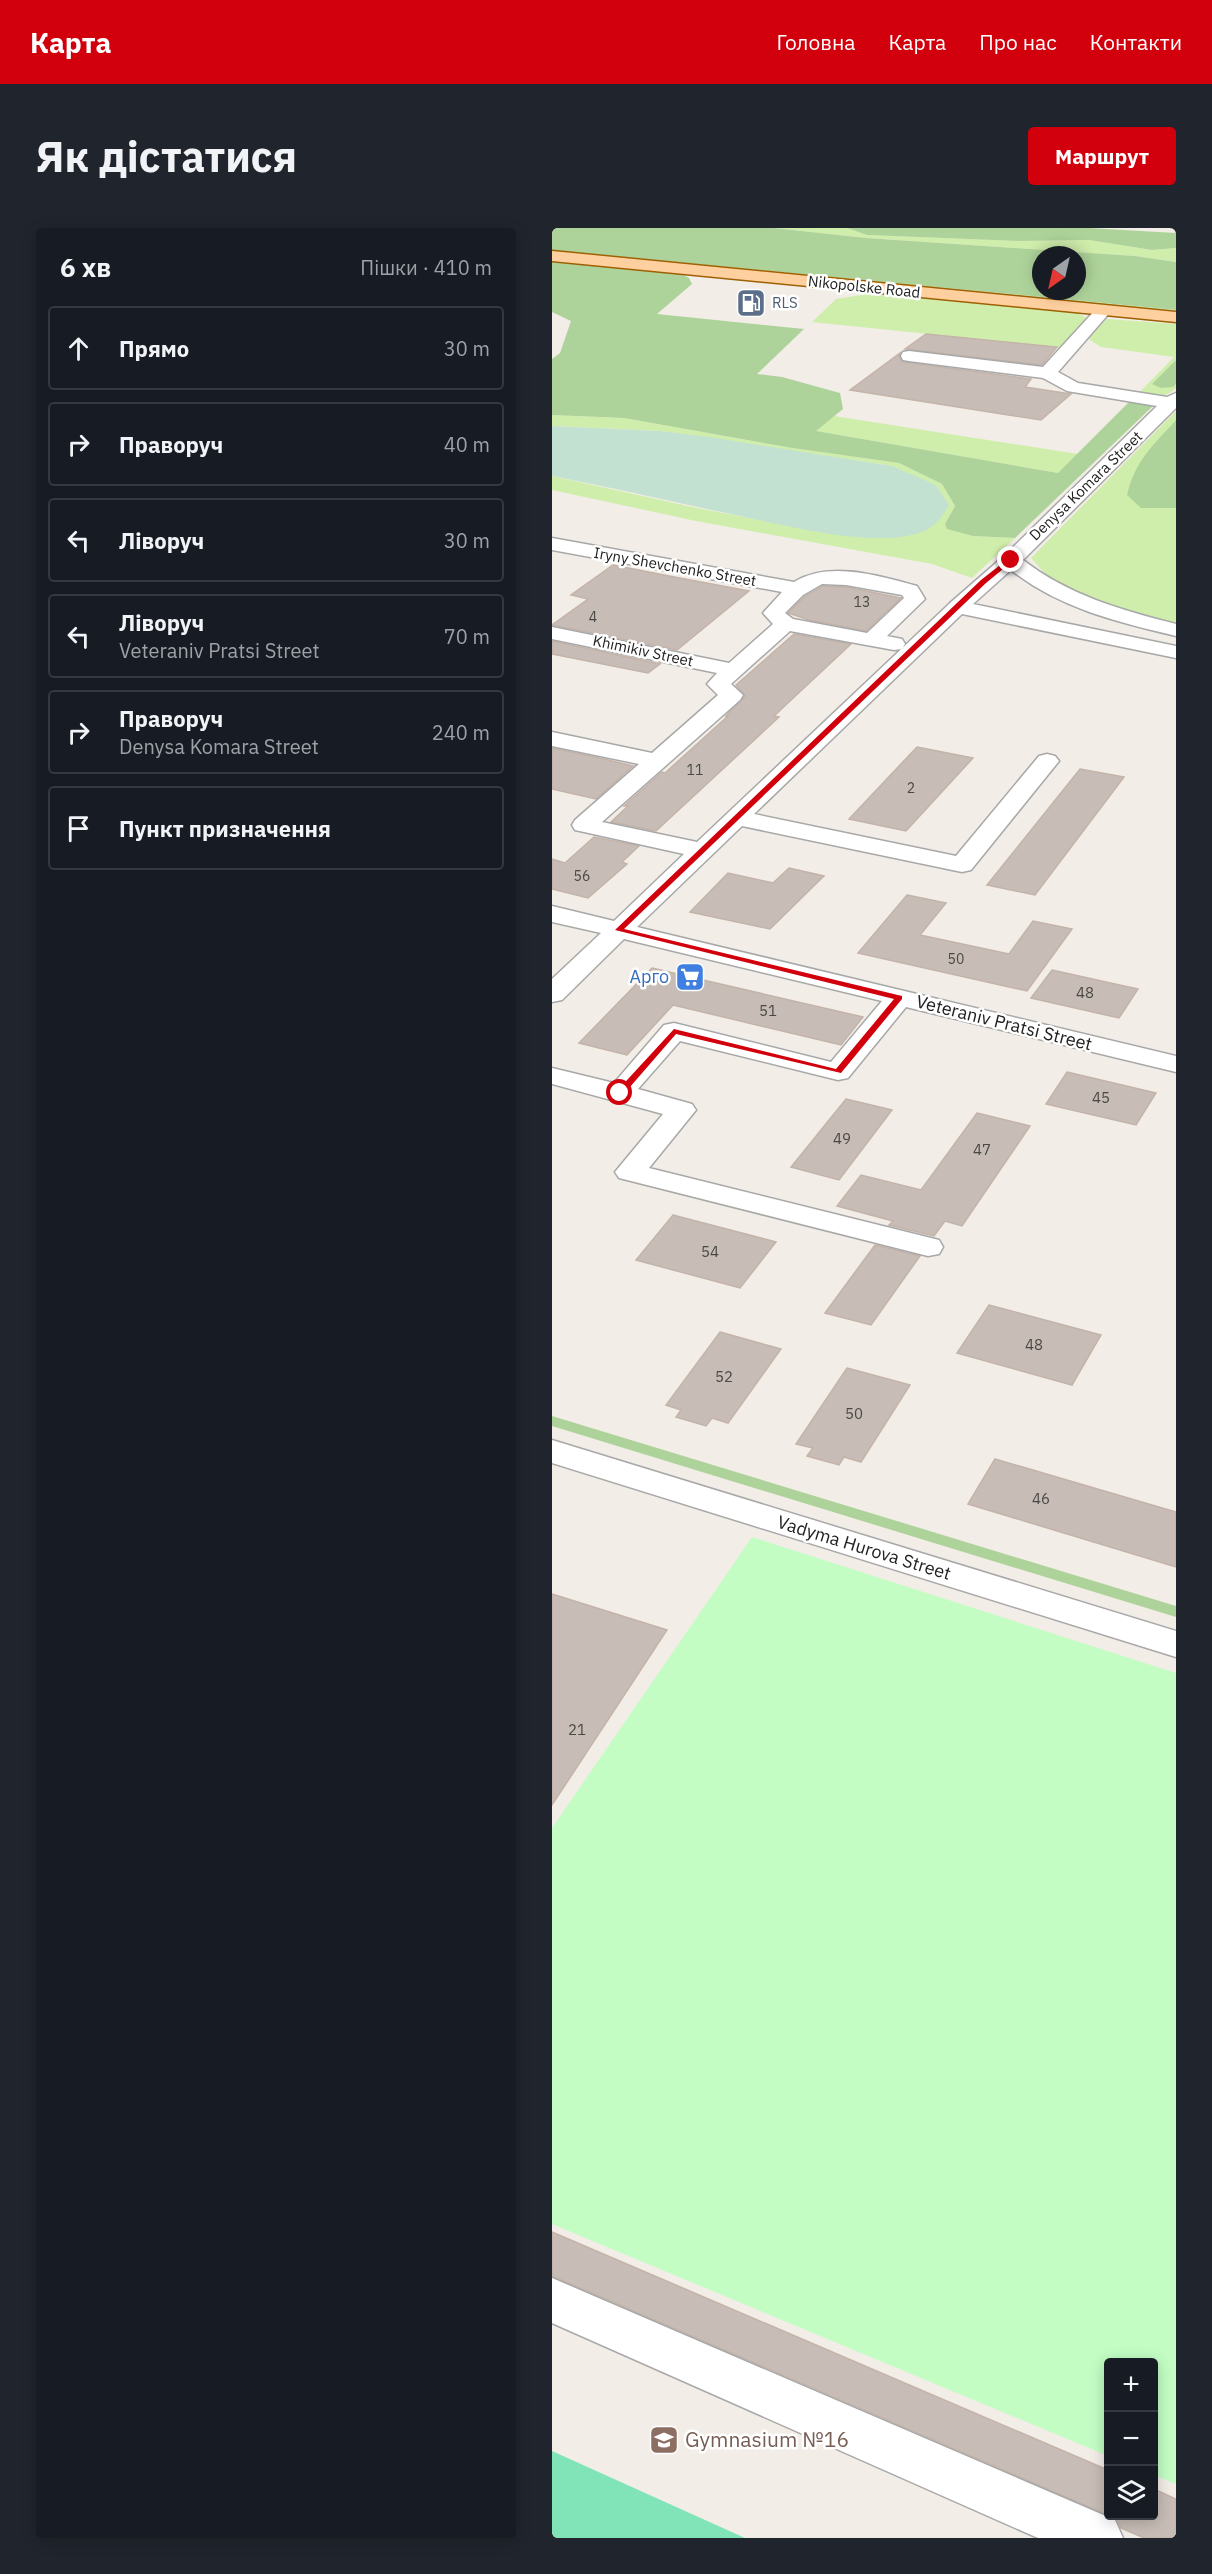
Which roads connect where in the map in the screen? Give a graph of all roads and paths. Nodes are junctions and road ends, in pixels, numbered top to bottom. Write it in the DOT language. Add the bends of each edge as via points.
graph roads {
  1 [pos="552,256"];
  2 [pos="1104,310"];
  3 [pos="1176,316"];
  4 [pos="909,356"];
  5 [pos="1047,373"];
  6 [pos="1173,400"];
  7 [pos="552,544"];
  8 [pos="1011,560"];
  9 [pos="798,589"];
  10 [pos="957,607"];
  11 [pos="786,624"];
  12 [pos="1176,630"];
  13 [pos="552,633"];
  14 [pos="872,640"];
  15 [pos="914,648"];
  16 [pos="1176,652"];
  17 [pos="734,670"];
  18 [pos="552,739"];
  19 [pos="656,761"];
  20 [pos="1047,761"];
  21 [pos="737,818"];
  22 [pos="702,851"];
  23 [pos="552,914"];
  24 [pos="618,930"];
  25 [pos="552,994"];
  26 [pos="899,998"];
  27 [pos="1176,1064"];
  28 [pos="552,1076"];
  29 [pos="620,1093"];
  30 [pos="928,1247"];
  31 [pos="552,1451"];
  32 [pos="1176,1644"];
  33 [pos="552,2300"];
  34 [pos="1096,2538"];
  1 -- 2 [label="main road, Nikopolske Road"];
  2 -- 3 [label="main road, Nikopolske Road"];
  2 -- 5 [label="street"];
  4 -- 5 [label="street"];
  5 -- 6 [label="street" via="1073,387"];
  6 -- 8 [label="street, Denysa Komara Street"];
  7 -- 9 [label="street, Iryny Shevchenko Street"];
  8 -- 10 [label="street, Denysa Komara Street"];
  8 -- 12 [label="street" via="1033,579 1070,599"];
  9 -- 11 [label="street" via="772,613"];
  9 -- 14 [label="street" via="813,580 831,577 910,590 915,599"];
  10 -- 15 [label="street, Denysa Komara Street"];
  10 -- 16 [label="street"];
  11 -- 14 [label="street"];
  11 -- 17 [label="street"];
  13 -- 17 [label="street, Khimikiv Street"];
  14 -- 15 [label="street"];
  15 -- 21 [label="street, Denysa Komara Street"];
  17 -- 19 [label="street" via="718,684 732,695"];
  18 -- 19 [label="street"];
  19 -- 22 [label="street" via="584,825"];
  20 -- 21 [label="street" via="962,865"];
  21 -- 22 [label="street, Denysa Komara Street"];
  22 -- 24 [label="street, Denysa Komara Street"];
  23 -- 24 [label="street, Veteraniv Pratsi Street"];
  24 -- 25 [label="street, Denysa Komara Street"];
  24 -- 26 [label="street, Veteraniv Pratsi Street"];
  26 -- 27 [label="street, Veteraniv Pratsi Street"];
  26 -- 29 [label="street" via="838,1072 674,1031"];
  28 -- 29 [label="street"];
  29 -- 30 [label="street" via="682,1110 630,1172"];
  31 -- 32 [label="street, Vadyma Hurova Street"];
  33 -- 34 [label="street"];
}
